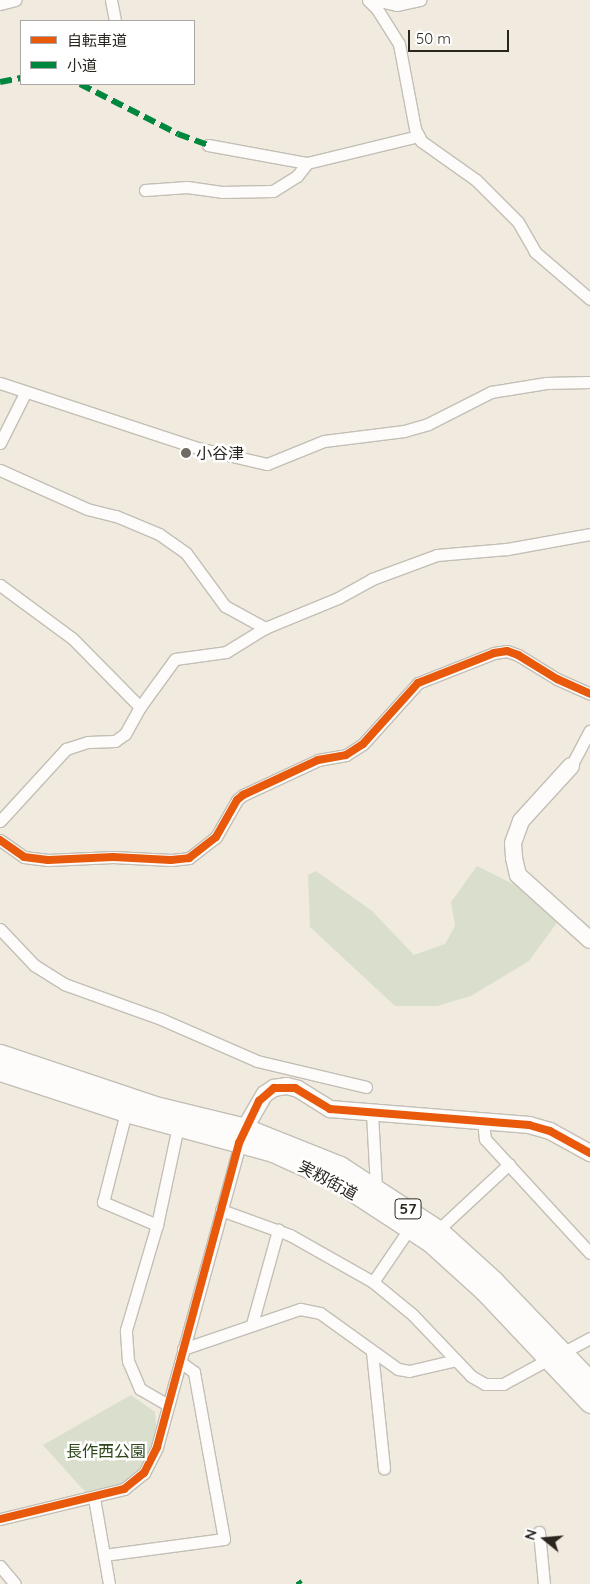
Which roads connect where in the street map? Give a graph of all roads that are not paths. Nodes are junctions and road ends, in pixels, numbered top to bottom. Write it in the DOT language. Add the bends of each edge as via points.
graph roads {
  1 [pos="15,0"];
  2 [pos="111,0"];
  3 [pos="368,0"];
  4 [pos="375,0"];
  5 [pos="420,0"];
  6 [pos="0,4"];
  7 [pos="116,20"];
  8 [pos="419,136"];
  9 [pos="208,145"];
  10 [pos="307,163"];
  11 [pos="145,190"];
  12 [pos="590,299"];
  13 [pos="590,382"];
  14 [pos="0,383"];
  15 [pos="25,393"];
  16 [pos="0,443"];
  17 [pos="0,470"];
  18 [pos="590,534"];
  19 [pos="0,585"];
  20 [pos="265,628"];
  21 [pos="590,694"];
  22 [pos="140,707"];
  23 [pos="590,731"];
  24 [pos="571,766"];
  25 [pos="0,821"];
  26 [pos="0,840"];
  27 [pos="0,929"];
  28 [pos="590,940"];
  29 [pos="0,1054"];
  30 [pos="0,1071"];
  31 [pos="366,1087"];
  32 [pos="126,1112"];
  33 [pos="372,1113"];
  34 [pos="483,1121"];
  35 [pos="178,1126"];
  36 [pos="242,1135"];
  37 [pos="590,1153"];
  38 [pos="509,1164"];
  39 [pos="376,1186"];
  40 [pos="221,1210"];
  41 [pos="157,1225"];
  42 [pos="410,1229"];
  43 [pos="278,1230"];
  44 [pos="438,1230"];
  45 [pos="590,1253"];
  46 [pos="373,1282"];
  47 [pos="252,1324"];
  48 [pos="590,1338"];
  49 [pos="183,1349"];
  50 [pos="372,1352"];
  51 [pos="556,1356"];
  52 [pos="456,1360"];
  53 [pos="180,1362"];
  54 [pos="590,1381"];
  55 [pos="590,1403"];
  56 [pos="168,1405"];
  57 [pos="384,1468"];
  58 [pos="94,1498"];
  59 [pos="0,1519"];
  60 [pos="539,1532"];
  61 [pos="104,1555"];
  62 [pos="0,1566"];
  63 [pos="15,1584"];
  64 [pos="109,1584"];
  65 [pos="544,1584"];
  1 -- 6 [label="street"];
  2 -- 7 [label="street"];
  3 -- 8 [label="street" via="382,15 399,44"];
  4 -- 5 [label="street" via="396,5"];
  8 -- 10 [label="street"];
  8 -- 12 [label="street" via="476,180 509,212 535,252"];
  9 -- 10 [label="street"];
  10 -- 11 [label="street" via="297,176 273,191 222,192 187,187"];
  13 -- 15 [label="street" via="546,383 491,392 428,424 404,431 324,441 267,464 198,448"];
  14 -- 15 [label="street"];
  15 -- 16 [label="street"];
  17 -- 20 [label="street" via="87,509 116,516 159,534 186,553 226,606"];
  18 -- 20 [label="street" via="507,549 437,555 372,579 338,598"];
  19 -- 22 [label="street" via="72,638"];
  20 -- 22 [label="street" via="226,652 176,660"];
  21 -- 26 [label="street" via="557,679 518,655 507,651 494,652 418,683 363,744 346,756 318,760 243,795 216,837 189,858 48,860 24,856"];
  22 -- 25 [label="street" via="125,734 115,741 88,742 66,749"];
  23 -- 24 [label="street"];
  24 -- 28 [label="street" via="521,821 513,843 514,858 518,875"];
  27 -- 31 [label="street" via="34,965 64,984 161,1020 257,1061"];
  29 -- 36 [label="main road, 実籾街道 / 57"];
  30 -- 32 [label="main road, 実籾街道 / 57"];
  32 -- 35 [label="main road, 実籾街道 / 57"];
  32 -- 41 [label="street" via="103,1202"];
  33 -- 34 [label="street"];
  33 -- 36 [label="street" via="330,1109 295,1088 278,1086 259,1101"];
  33 -- 39 [label="street"];
  34 -- 37 [label="street" via="540,1127"];
  34 -- 38 [label="street" via="485,1139"];
  35 -- 36 [label="main road, 実籾街道 / 57"];
  35 -- 41 [label="street"];
  36 -- 39 [label="main road, 実籾街道 / 57" via="340,1166"];
  36 -- 40 [label="street"];
  36 -- 42 [label="main road, 実籾街道 / 57" via="328,1176"];
  38 -- 44 [label="street"];
  38 -- 45 [label="street"];
  39 -- 44 [label="main road, 実籾街道 / 57"];
  40 -- 43 [label="street"];
  40 -- 49 [label="street"];
  41 -- 56 [label="street" via="126,1330 128,1361 140,1389"];
  42 -- 46 [label="street"];
  42 -- 51 [label="main road, 実籾街道 / 57" via="430,1242"];
  43 -- 46 [label="street"];
  43 -- 47 [label="street"];
  44 -- 51 [label="main road, 実籾街道 / 57" via="494,1281"];
  46 -- 52 [label="street" via="413,1315"];
  47 -- 49 [label="street"];
  47 -- 50 [label="street" via="287,1312 311,1309"];
  48 -- 51 [label="street"];
  49 -- 53 [label="street"];
  50 -- 52 [label="street" via="398,1369 409,1371"];
  50 -- 57 [label="street"];
  51 -- 52 [label="street" via="503,1384 484,1384"];
  51 -- 54 [label="main road, 実籾街道 / 57"];
  51 -- 55 [label="main road, 実籾街道 / 57"];
  53 -- 56 [label="street"];
  53 -- 61 [label="street" via="194,1372 224,1539"];
  56 -- 58 [label="street" via="157,1447 144,1473 124,1489"];
  58 -- 59 [label="street"];
  58 -- 61 [label="street"];
  60 -- 65 [label="street"];
  61 -- 64 [label="street"];
  62 -- 63 [label="street"];
}
